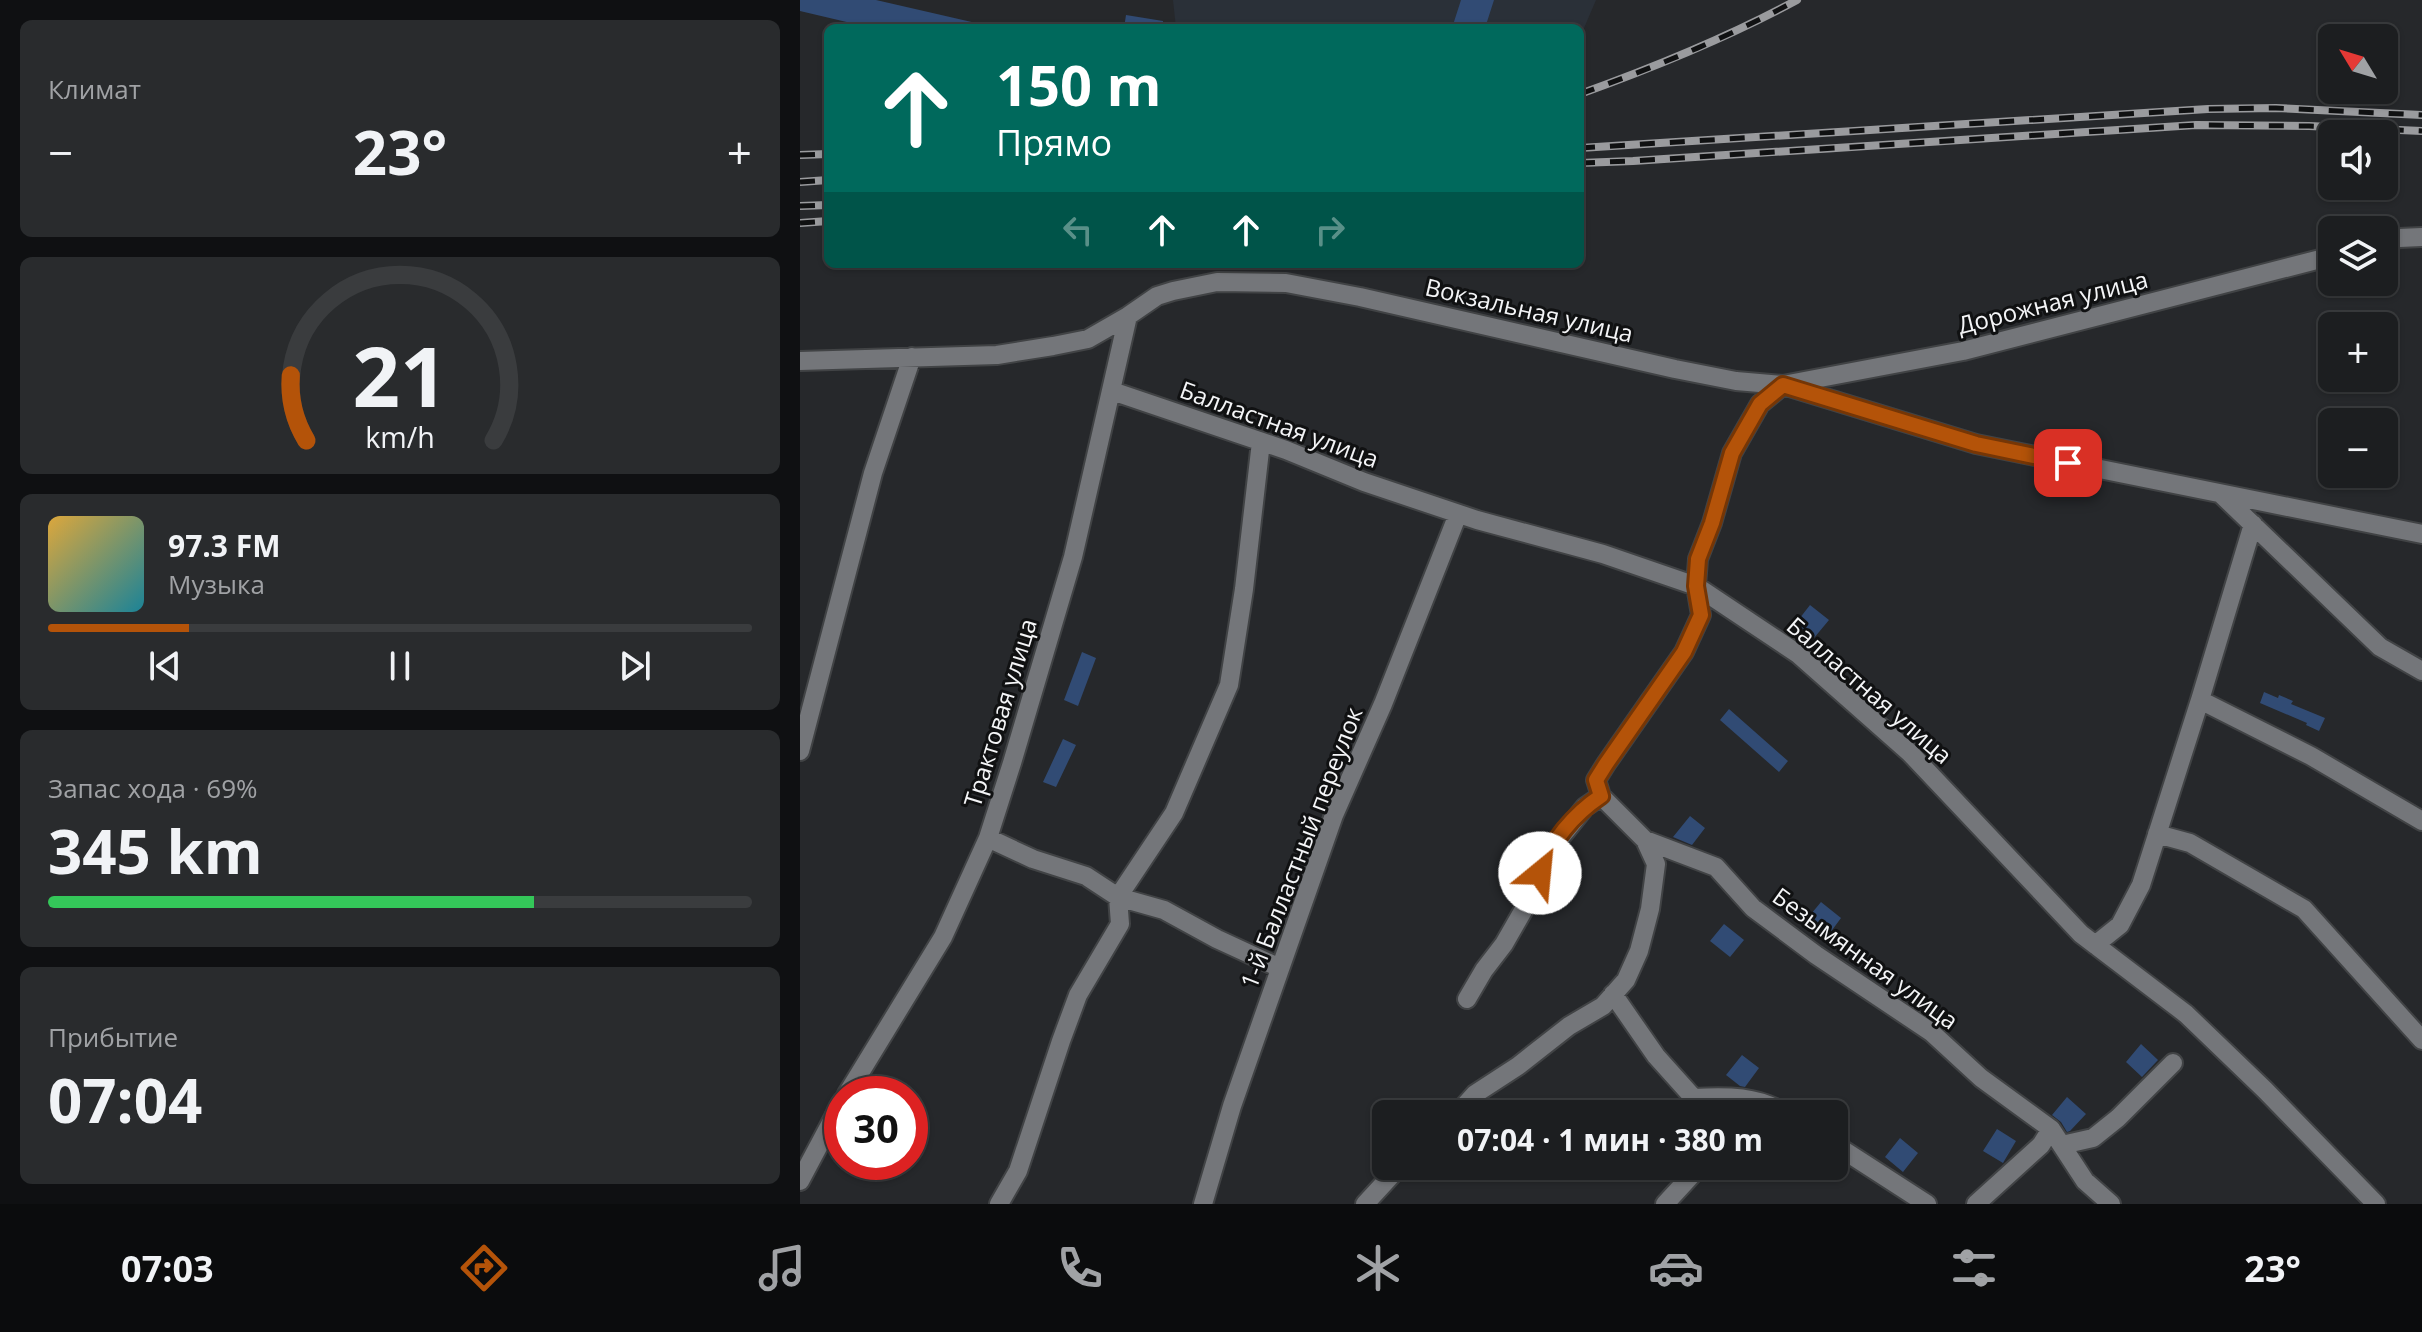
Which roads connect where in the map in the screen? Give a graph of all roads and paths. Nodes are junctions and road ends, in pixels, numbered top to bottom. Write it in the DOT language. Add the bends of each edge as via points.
graph roads {
  1 [pos="2422,237"];
  2 [pos="2398,238"];
  3 [pos="2318,260"];
  4 [pos="1128,316"];
  5 [pos="912,357"];
  6 [pos="800,361"];
  7 [pos="1783,385"];
  8 [pos="1112,391"];
  9 [pos="1261,442"];
  10 [pos="2222,495"];
  11 [pos="1458,514"];
  12 [pos="2253,524"];
  13 [pos="2422,534"];
  14 [pos="1696,586"];
  15 [pos="2422,671"];
  16 [pos="2200,700"];
  17 [pos="800,751"];
  18 [pos="1601,796"];
  19 [pos="2422,821"];
  20 [pos="2157,834"];
  21 [pos="988,838"];
  22 [pos="1645,840"];
  23 [pos="1118,897"];
  24 [pos="2095,945"];
  25 [pos="1280,968"];
  26 [pos="1613,994"];
  27 [pos="1467,999"];
  28 [pos="2422,1040"];
  29 [pos="2173,1063"];
  30 [pos="858,1076"];
  31 [pos="1694,1098"];
  32 [pos="1470,1100"];
  33 [pos="1751,1100"];
  34 [pos="824,1136"];
  35 [pos="2056,1137"];
  36 [pos="1848,1153"];
  37 [pos="1387,1180"];
  38 [pos="1687,1180"];
  39 [pos="800,1181"];
  40 [pos="999,1204"];
  41 [pos="1203,1204"];
  42 [pos="1365,1204"];
  43 [pos="1665,1204"];
  44 [pos="1927,1204"];
  45 [pos="1976,1204"];
  46 [pos="2111,1204"];
  47 [pos="2376,1204"];
  1 -- 2 [label="street"];
  3 -- 7 [label="street, Дорожная улица" via="1963,351"];
  4 -- 5 [label="street, Вокзальная улица" via="1088,339 1053,346 997,355"];
  4 -- 7 [label="street, Вокзальная улица" via="1173,291 1217,282 1286,283 1675,369"];
  4 -- 8 [label="street, Трактовая улица"];
  5 -- 6 [label="street, Вокзальная улица"];
  5 -- 17 [label="street" via="873,473"];
  7 -- 10 [label="street" via="1976,444"];
  7 -- 14 [label="street" via="1760,404 1732,453 1698,559"];
  8 -- 9 [label="street, Балластная улица"];
  8 -- 21 [label="street, Трактовая улица" via="1073,557"];
  9 -- 11 [label="street, Балластная улица"];
  9 -- 23 [label="street" via="1229,685 1174,813"];
  10 -- 12 [label="street"];
  10 -- 13 [label="street"];
  11 -- 14 [label="street, Балластная улица"];
  11 -- 25 [label="street, 1-й Балластный переулок" via="1334,815"];
  12 -- 15 [label="street" via="2380,647"];
  12 -- 16 [label="street"];
  14 -- 18 [label="street" via="1701,615 1684,652 1596,780"];
  14 -- 24 [label="street, Балластная улица" via="1798,654 1910,753"];
  16 -- 19 [label="street"];
  16 -- 20 [label="street"];
  18 -- 22 [label="street"];
  18 -- 27 [label="street" via="1585,807 1545,857 1535,890"];
  20 -- 24 [label="street" via="2141,885 2120,925"];
  20 -- 28 [label="street" via="2190,843 2304,909"];
  21 -- 23 [label="street" via="1086,876"];
  21 -- 30 [label="street, Трактовая улица" via="943,937"];
  22 -- 26 [label="street" via="1656,864 1650,909 1639,951"];
  22 -- 35 [label="street, Безымянная улица" via="1716,867 1753,908 1931,1032"];
  23 -- 25 [label="street" via="1164,910"];
  23 -- 40 [label="street" via="1120,924 1078,995 1018,1171"];
  24 -- 47 [label="street, Балластная улица" via="2186,1014"];
  25 -- 41 [label="street, 1-й Балластный переулок"];
  26 -- 31 [label="street" via="1656,1056"];
  26 -- 32 [label="street"];
  29 -- 35 [label="street" via="2093,1138"];
  31 -- 33 [label="street" via="1732,1095"];
  34 -- 39 [label="street"];
  35 -- 45 [label="street"];
  35 -- 46 [label="street, Безымянная улица" via="2085,1181"];
  36 -- 44 [label="street"];
  37 -- 42 [label="street"];
  38 -- 43 [label="street"];
}
